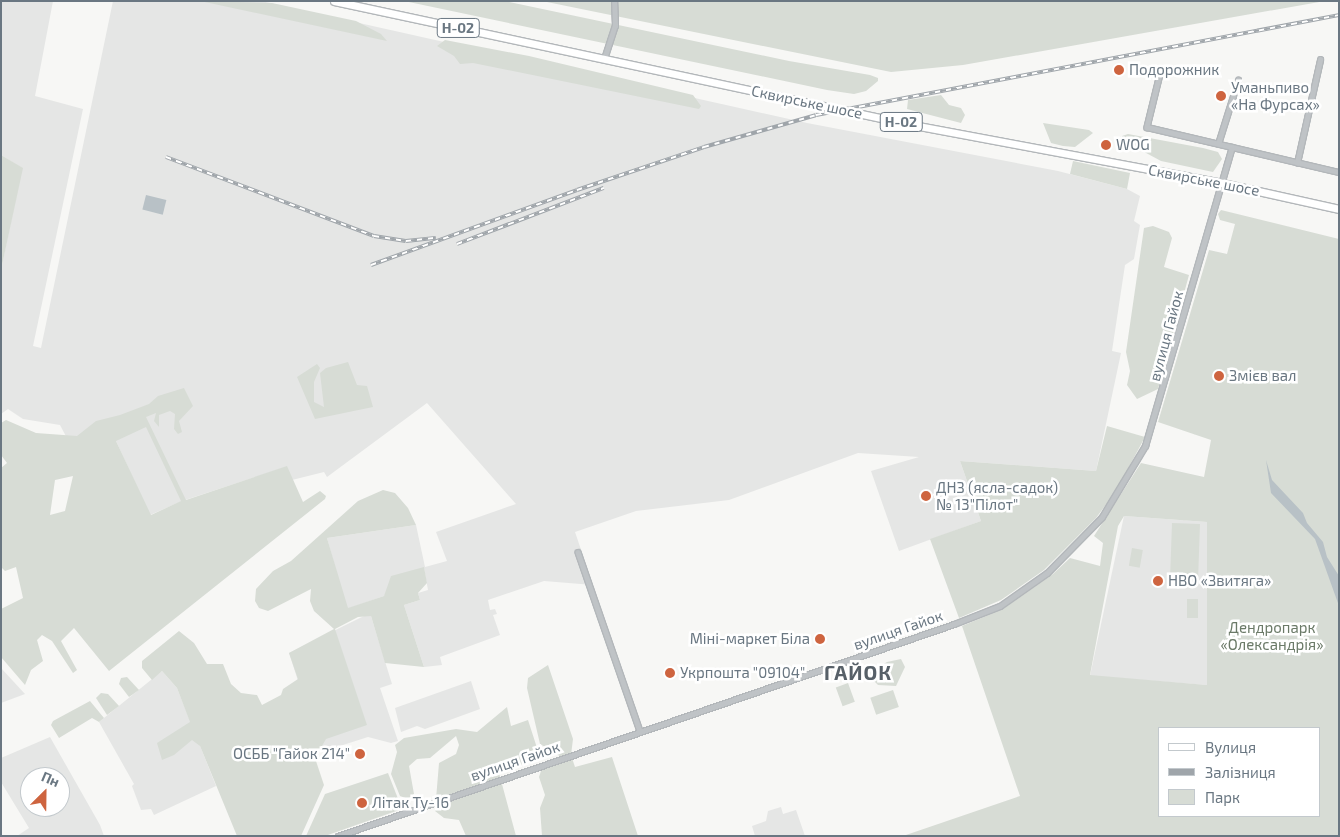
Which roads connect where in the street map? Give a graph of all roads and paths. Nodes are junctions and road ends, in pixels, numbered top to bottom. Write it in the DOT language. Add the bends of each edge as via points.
graph roads {
  1 [pos="334,1"];
  2 [pos="614,1"];
  3 [pos="604,59"];
  4 [pos="1320,60"];
  5 [pos="1160,74"];
  6 [pos="1238,80"];
  7 [pos="1218,144"];
  8 [pos="1232,147"];
  9 [pos="1297,163"];
  10 [pos="1339,172"];
  11 [pos="1222,183"];
  12 [pos="1339,209"];
  13 [pos="578,552"];
  14 [pos="640,732"];
  15 [pos="351,834"];
  16 [pos="338,836"];
  1 -- 3 [label="main road, Сквирське шосе / Н-02"];
  2 -- 3 [label="street" via="615,26"];
  3 -- 11 [label="main road, Сквирське шосе / Н-02" via="908,124"];
  4 -- 9 [label="street"];
  5 -- 7 [label="street" via="1147,127"];
  6 -- 7 [label="street"];
  7 -- 8 [label="street"];
  8 -- 9 [label="street"];
  8 -- 11 [label="street, вулиця Гайок"];
  9 -- 10 [label="street"];
  11 -- 12 [label="main road, Сквирське шосе / Н-02"];
  11 -- 14 [label="street, вулиця Гайок" via="1145,446 1113,502 1066,556 1000,606"];
  13 -- 14 [label="street"];
  14 -- 15 [label="street, вулиця Гайок"];
  15 -- 16 [label="street, вулиця Гайок"];
}
